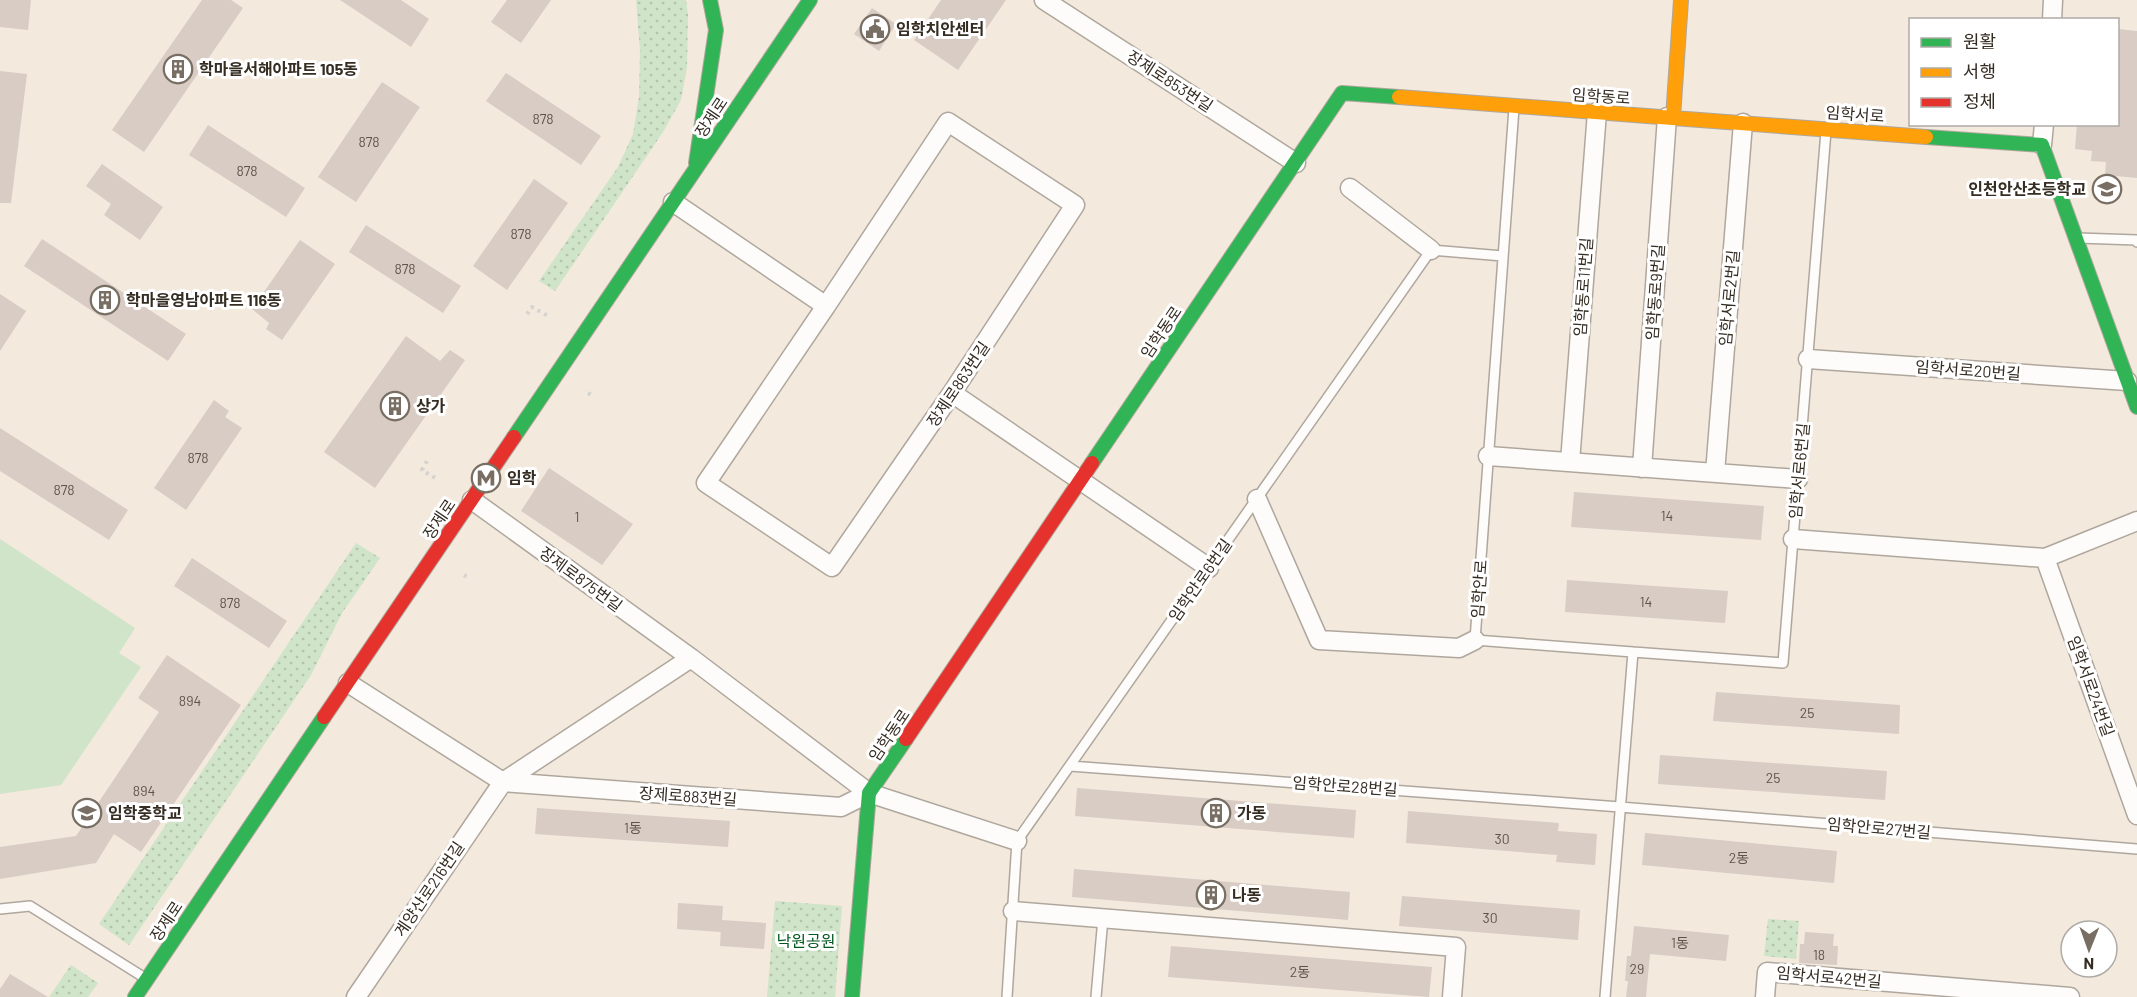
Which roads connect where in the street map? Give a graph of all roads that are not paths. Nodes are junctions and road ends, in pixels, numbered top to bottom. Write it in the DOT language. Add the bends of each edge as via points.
graph roads {
  1 [pos="710,0"];
  2 [pos="810,0"];
  3 [pos="1044,0"];
  4 [pos="1681,0"];
  5 [pos="2053,0"];
  6 [pos="2052,18"];
  7 [pos="1514,106"];
  8 [pos="1597,112"];
  9 [pos="1670,117"];
  10 [pos="1743,123"];
  11 [pos="2044,126"];
  12 [pos="1826,129"];
  13 [pos="2042,145"];
  14 [pos="1296,163"];
  15 [pos="694,171"];
  16 [pos="1350,188"];
  17 [pos="674,202"];
  18 [pos="2076,237"];
  19 [pos="2137,242"];
  20 [pos="1431,250"];
  21 [pos="1503,256"];
  22 [pos="826,306"];
  23 [pos="1808,359"];
  24 [pos="2127,381"];
  25 [pos="952,393"];
  26 [pos="2137,407"];
  27 [pos="1488,456"];
  28 [pos="1570,462"];
  29 [pos="1642,468"];
  30 [pos="1715,473"];
  31 [pos="1798,479"];
  32 [pos="1080,481"];
  33 [pos="1257,499"];
  34 [pos="472,500"];
  35 [pos="2137,521"];
  36 [pos="1793,539"];
  37 [pos="2045,558"];
  38 [pos="1209,568"];
  39 [pos="1475,640"];
  40 [pos="1633,652"];
  41 [pos="691,658"];
  42 [pos="348,683"];
  43 [pos="1070,766"];
  44 [pos="503,782"];
  45 [pos="869,793"];
  46 [pos="1620,807"];
  47 [pos="2137,814"];
  48 [pos="1017,841"];
  49 [pos="2137,849"];
  50 [pos="0,909"];
  51 [pos="1013,911"];
  52 [pos="1103,918"];
  53 [pos="147,980"];
  54 [pos="135,997"];
  55 [pos="356,997"];
  56 [pos="852,997"];
  57 [pos="1007,997"];
  58 [pos="1096,997"];
  59 [pos="1452,997"];
  60 [pos="1605,997"];
  61 [pos="1765,997"];
  62 [pos="2070,997"];
  1 -- 15 [label="street" via="716,30"];
  2 -- 15 [label="street, 장제로"];
  3 -- 14 [label="street, 장제로853번길"];
  4 -- 9 [label="street"];
  5 -- 6 [label="street"];
  7 -- 8 [label="street, 임학동로"];
  7 -- 14 [label="street, 임학동로" via="1342,93"];
  7 -- 21 [label="lane, 임학안로"];
  8 -- 9 [label="street, 임학동로"];
  8 -- 28 [label="street, 임학동로11번길"];
  9 -- 10 [label="street, 임학서로"];
  9 -- 29 [label="street, 임학동로9번길"];
  10 -- 12 [label="street, 임학서로"];
  10 -- 30 [label="street, 임학서로2번길"];
  11 -- 13 [label="street"];
  12 -- 13 [label="street, 임학서로"];
  12 -- 23 [label="lane, 임학서로6번길"];
  13 -- 18 [label="street"];
  14 -- 32 [label="street, 임학동로"];
  15 -- 17 [label="street, 장제로"];
  16 -- 20 [label="street"];
  17 -- 22 [label="street"];
  17 -- 34 [label="street, 장제로"];
  18 -- 19 [label="lane"];
  18 -- 24 [label="street"];
  20 -- 21 [label="lane"];
  20 -- 33 [label="lane, 임학안로6번길"];
  21 -- 27 [label="lane, 임학안로"];
  22 -- 25 [label="street, 장제로863번길" via="706,483 832,567"];
  22 -- 25 [label="street, 장제로863번길" via="948,122 1075,205"];
  23 -- 24 [label="street, 임학서로20번길"];
  23 -- 31 [label="lane, 임학서로6번길"];
  24 -- 26 [label="street"];
  25 -- 32 [label="street"];
  27 -- 28 [label="street"];
  27 -- 39 [label="lane, 임학안로"];
  28 -- 29 [label="street"];
  29 -- 30 [label="street"];
  30 -- 31 [label="street"];
  31 -- 36 [label="lane, 임학서로6번길"];
  32 -- 38 [label="street"];
  32 -- 45 [label="street, 임학동로"];
  33 -- 38 [label="lane, 임학안로6번길"];
  33 -- 39 [label="street" via="1319,640 1459,648"];
  34 -- 41 [label="street, 장제로875번길"];
  34 -- 42 [label="street, 장제로"];
  35 -- 37 [label="street"];
  36 -- 37 [label="street"];
  36 -- 40 [label="lane, 임학서로6번길" via="1783,663"];
  37 -- 47 [label="street, 임학서로24번길"];
  38 -- 43 [label="lane, 임학안로6번길"];
  39 -- 40 [label="lane, 임학안로"];
  40 -- 46 [label="lane"];
  41 -- 44 [label="street"];
  41 -- 45 [label="street, 장제로875번길"];
  42 -- 44 [label="street, 장제로883번길"];
  42 -- 53 [label="street, 장제로"];
  43 -- 46 [label="lane, 임학안로28번길"];
  43 -- 48 [label="lane, 임학안로6번길"];
  44 -- 45 [label="street, 장제로883번길" via="841,807"];
  44 -- 55 [label="street, 계양산로216번길"];
  45 -- 48 [label="street, 장제로875번길"];
  45 -- 56 [label="street, 임학동로"];
  46 -- 49 [label="lane, 임학안로27번길"];
  46 -- 60 [label="lane"];
  48 -- 51 [label="lane"];
  50 -- 53 [label="lane" via="30,906"];
  51 -- 52 [label="street"];
  51 -- 57 [label="lane"];
  52 -- 58 [label="lane"];
  52 -- 59 [label="street" via="1456,947"];
  53 -- 54 [label="street, 장제로"];
  61 -- 62 [label="street, 임학서로42번길" via="1767,972"];
}
